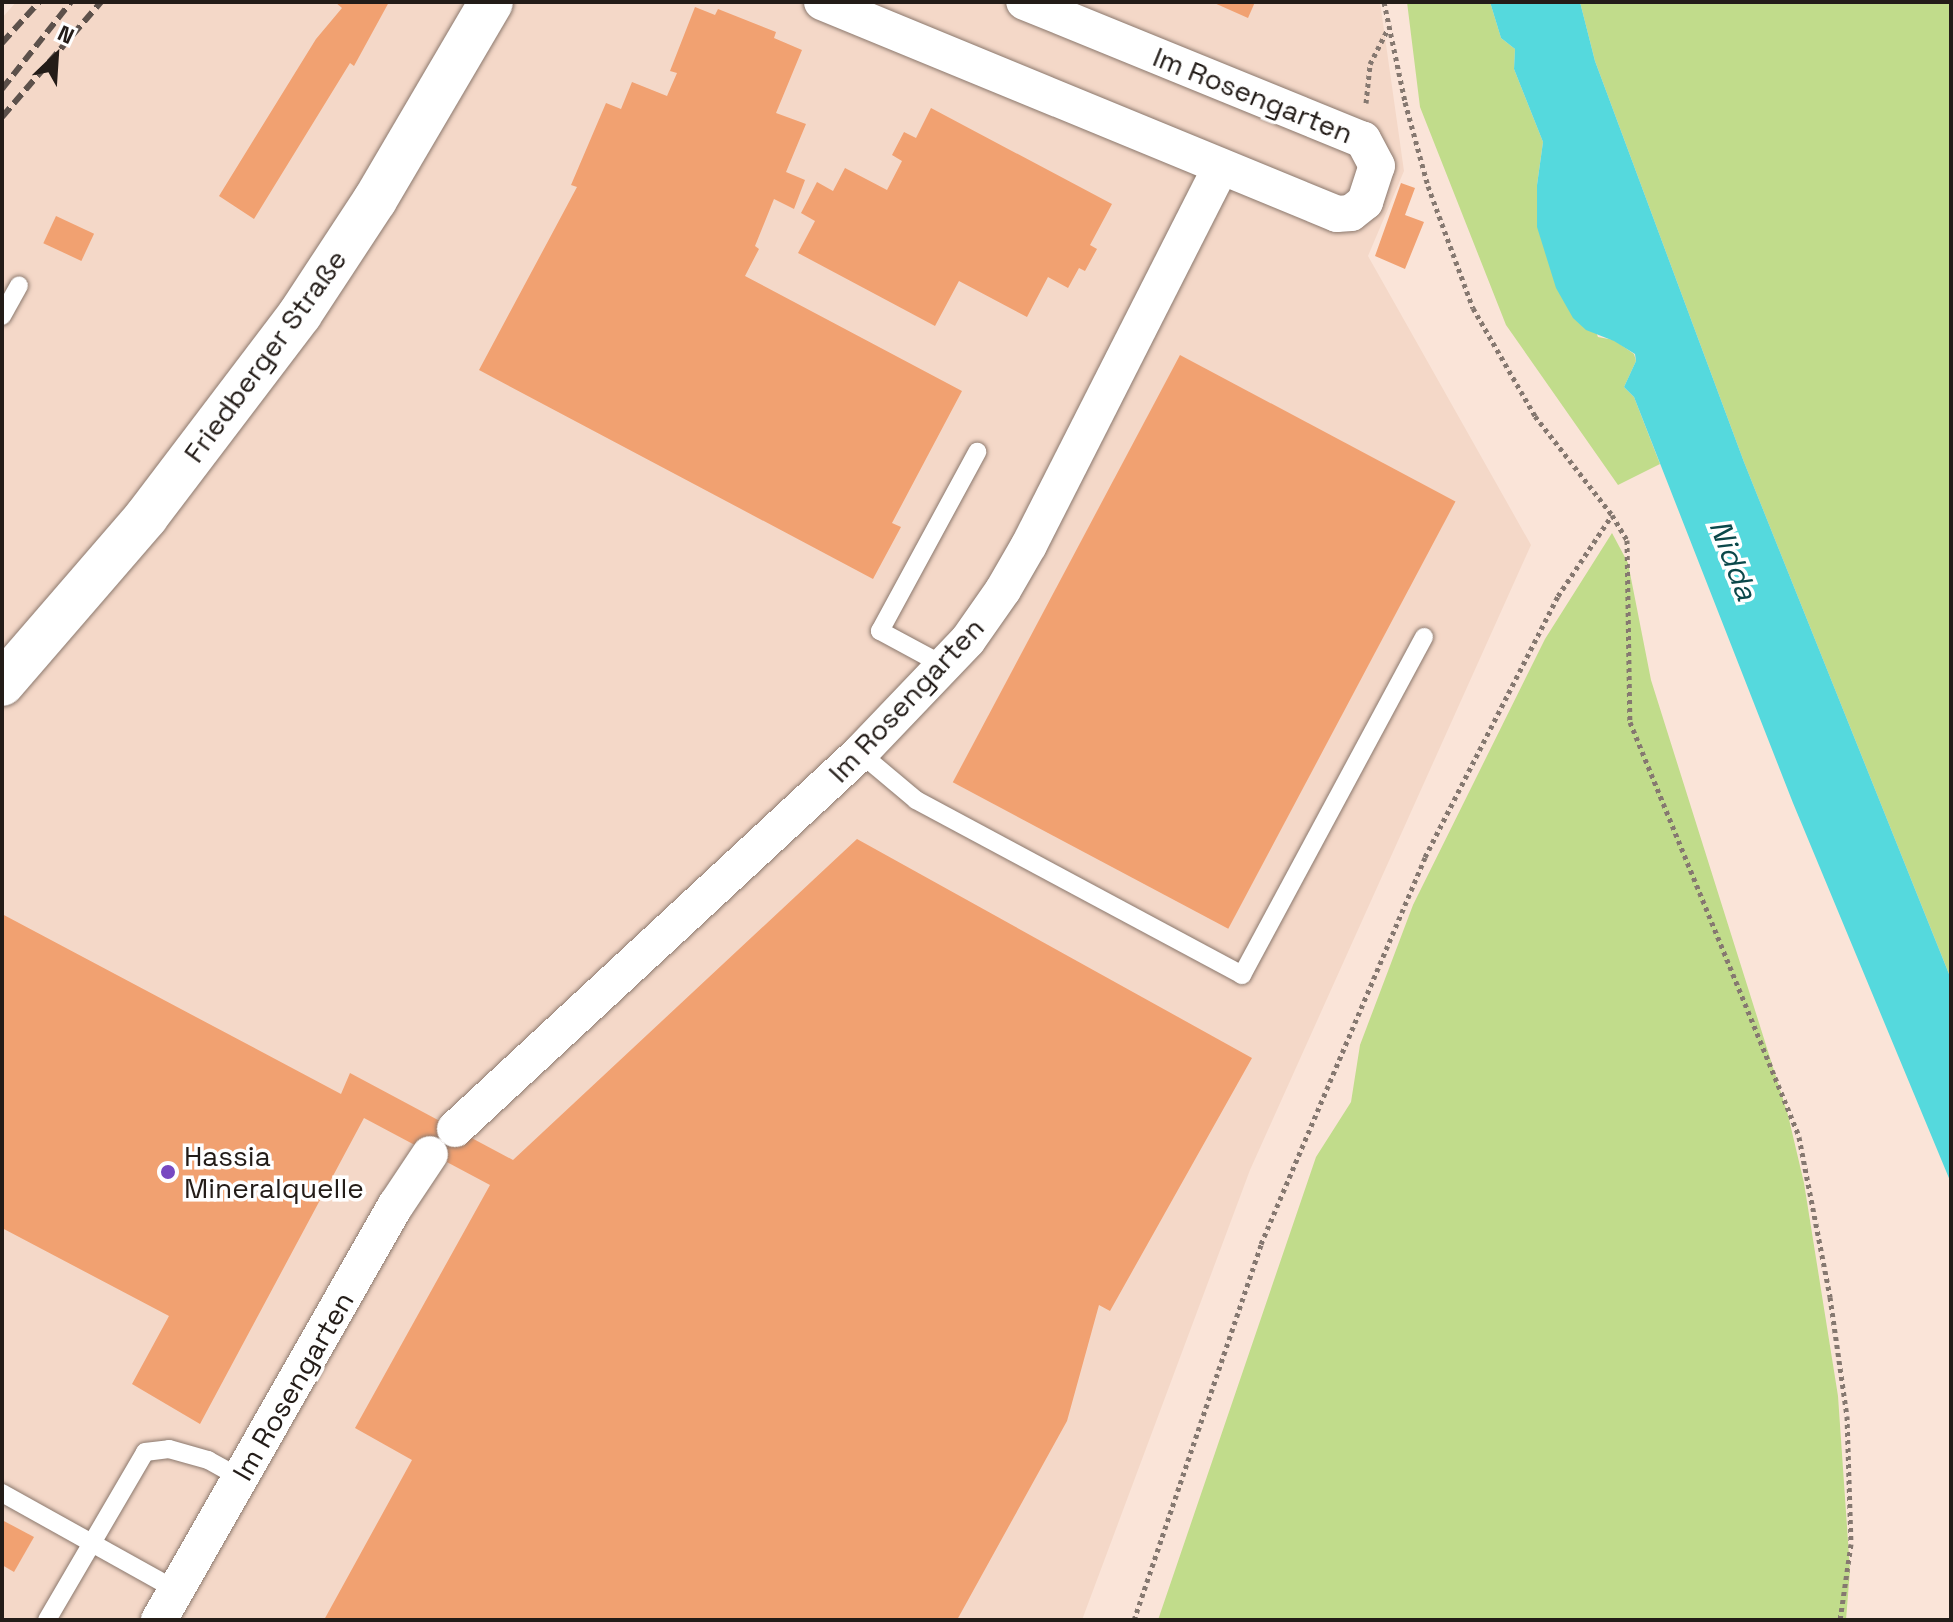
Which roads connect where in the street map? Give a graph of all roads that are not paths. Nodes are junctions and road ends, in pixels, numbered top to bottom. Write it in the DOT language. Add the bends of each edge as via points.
graph roads {
  1 [pos="491,2"];
  2 [pos="822,2"];
  3 [pos="1024,2"];
  4 [pos="1221,167"];
  5 [pos="19,285"];
  6 [pos="2,316"];
  7 [pos="977,452"];
  8 [pos="1424,637"];
  9 [pos="945,666"];
  10 [pos="2,684"];
  11 [pos="860,753"];
  12 [pos="241,1478"];
  13 [pos="2,1493"];
  14 [pos="91,1541"];
  15 [pos="168,1605"];
  16 [pos="47,1620"];
  1 -- 10 [label="street, Friedberger Straße" via="375,200 300,314 146,517"];
  2 -- 4 [label="street, Im Rosengarten"];
  3 -- 4 [label="street, Im Rosengarten" via="1363,140 1377,166 1365,202 1351,213 1337,214"];
  4 -- 9 [label="street, Im Rosengarten" via="1029,545 987,615"];
  5 -- 6 [label="lane"];
  7 -- 9 [label="lane" via="880,631"];
  8 -- 11 [label="lane" via="1242,975 916,800"];
  9 -- 11 [label="street, Im Rosengarten"];
  11 -- 12 [label="street, Im Rosengarten" via="442,1141 396,1205"];
  12 -- 14 [label="lane" via="208,1460 169,1449 145,1452"];
  12 -- 15 [label="street, Im Rosengarten"];
  13 -- 14 [label="lane"];
  14 -- 15 [label="lane"];
  14 -- 16 [label="lane"];
}
